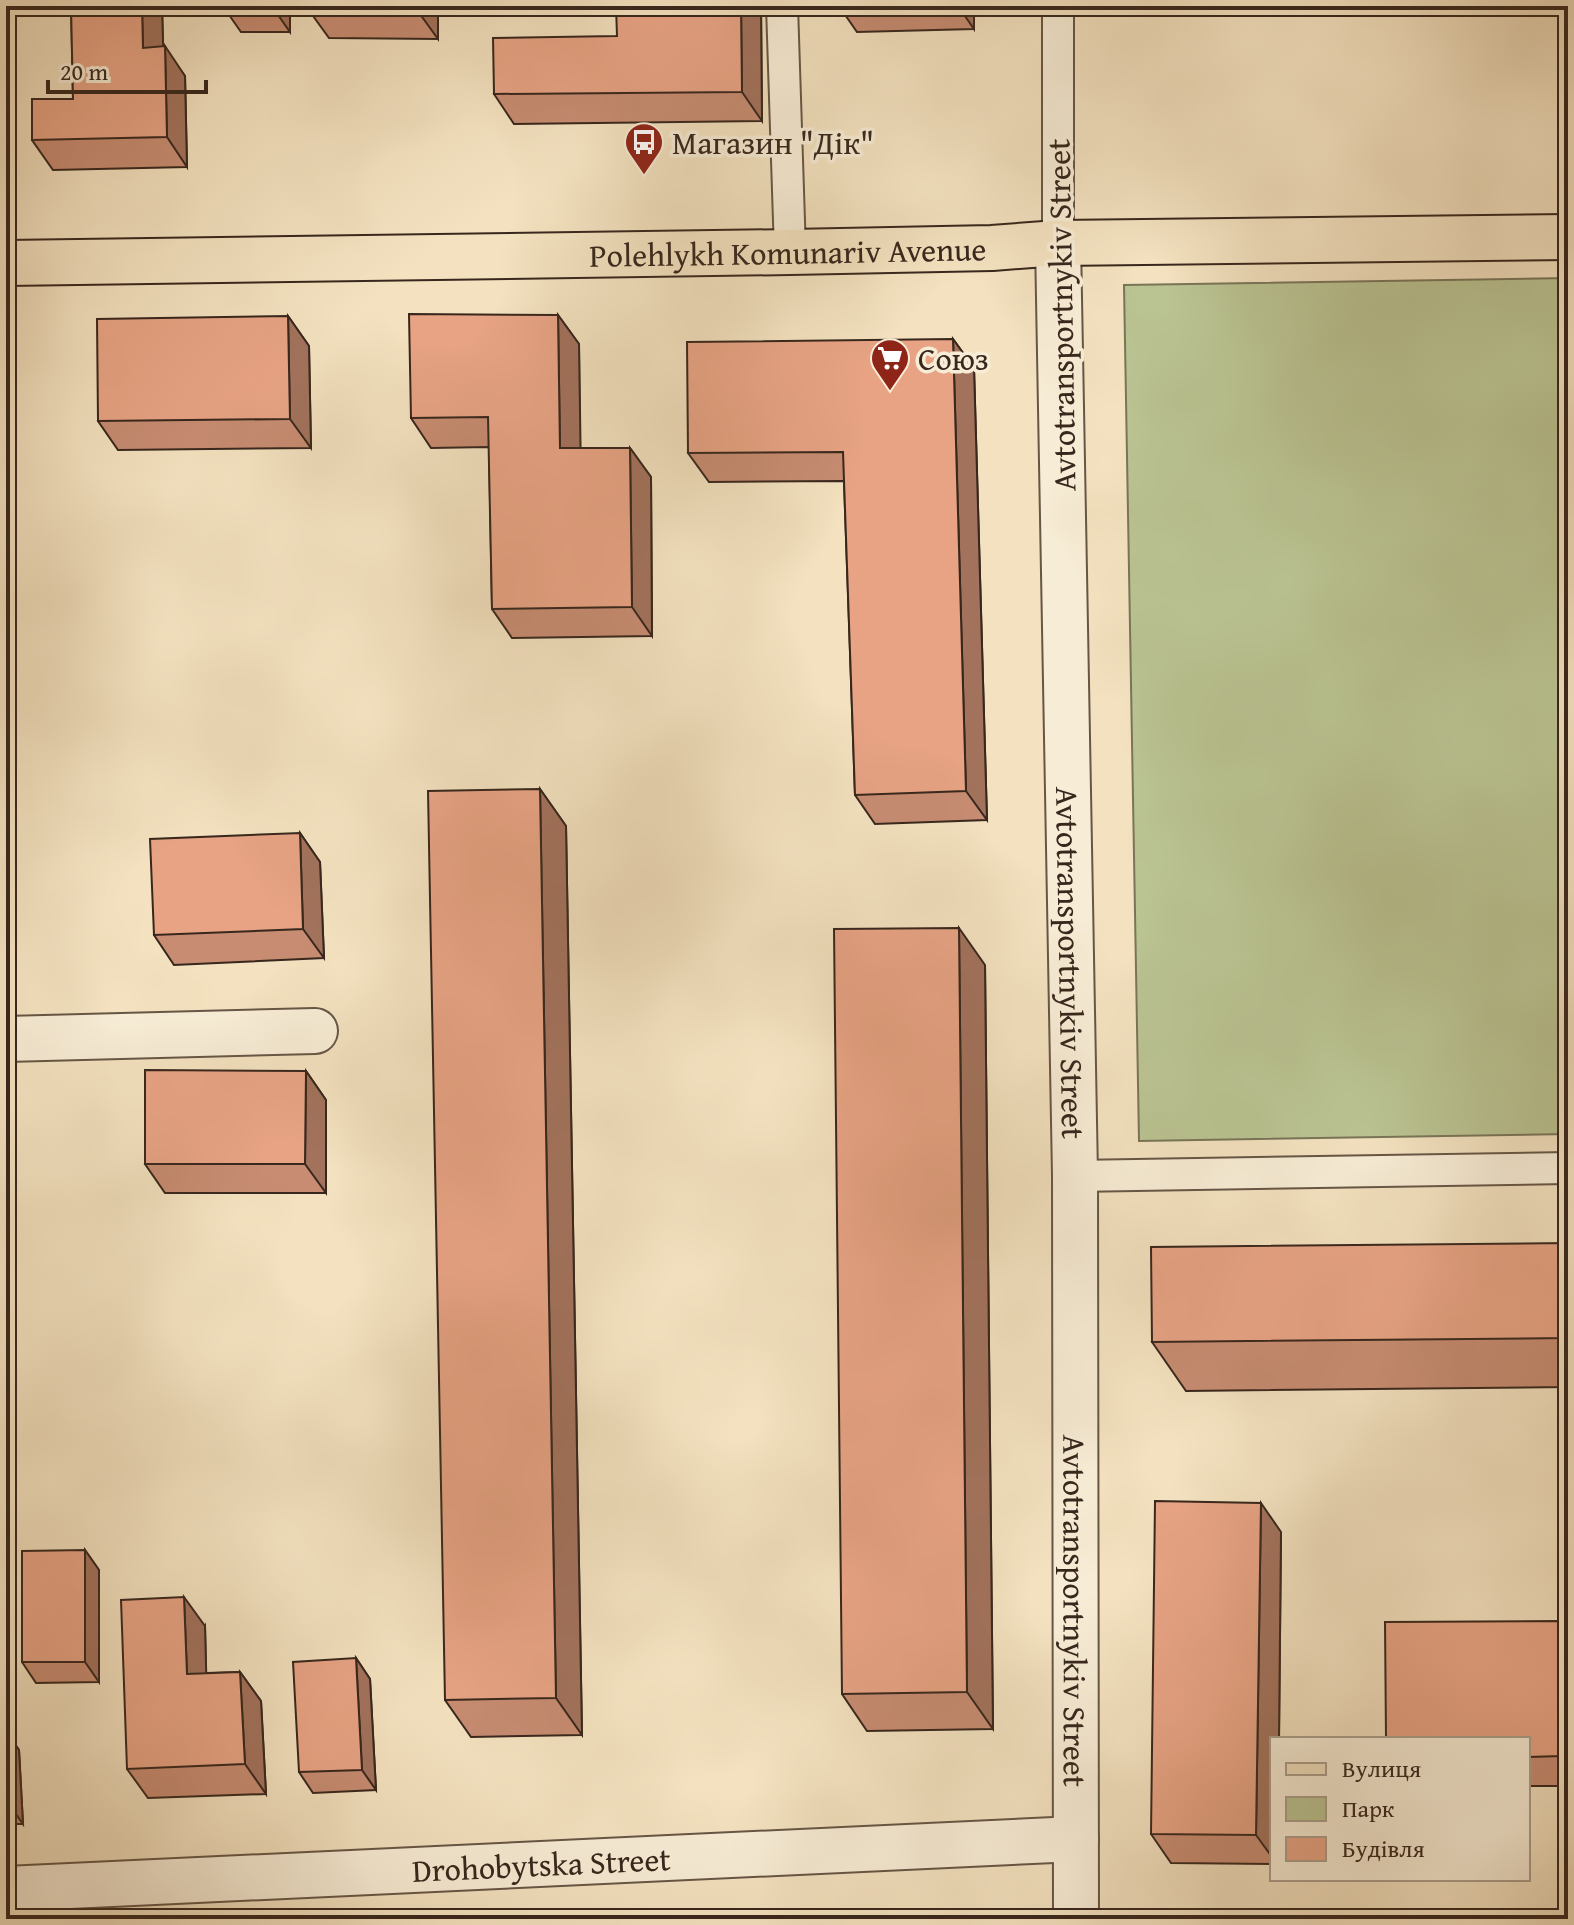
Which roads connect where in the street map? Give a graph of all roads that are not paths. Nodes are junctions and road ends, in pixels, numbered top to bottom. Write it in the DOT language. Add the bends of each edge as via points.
graph roads {
  1 [pos="782,6"];
  2 [pos="1058,6"];
  3 [pos="1568,237"];
  4 [pos="1058,243"];
  5 [pos="790,252"];
  6 [pos="6,263"];
  7 [pos="315,1031"];
  8 [pos="6,1039"];
  9 [pos="1568,1168"];
  10 [pos="1075,1176"];
  11 [pos="1076,1839"];
  12 [pos="6,1889"];
  13 [pos="1076,1919"];
  1 -- 5 [label="lane"];
  2 -- 4 [label="lane, Avtotransportnykiv Street"];
  3 -- 4 [label="main road, Polehlykh Komunariv Avenue"];
  4 -- 5 [label="main road, Polehlykh Komunariv Avenue"];
  4 -- 10 [label="street, Avtotransportnykiv Street"];
  5 -- 6 [label="main road, Polehlykh Komunariv Avenue"];
  7 -- 8 [label="street"];
  9 -- 10 [label="lane"];
  10 -- 11 [label="street, Avtotransportnykiv Street"];
  11 -- 12 [label="street, Drohobytska Street"];
  11 -- 13 [label="street, Avtotransportnykiv Street"];
}
